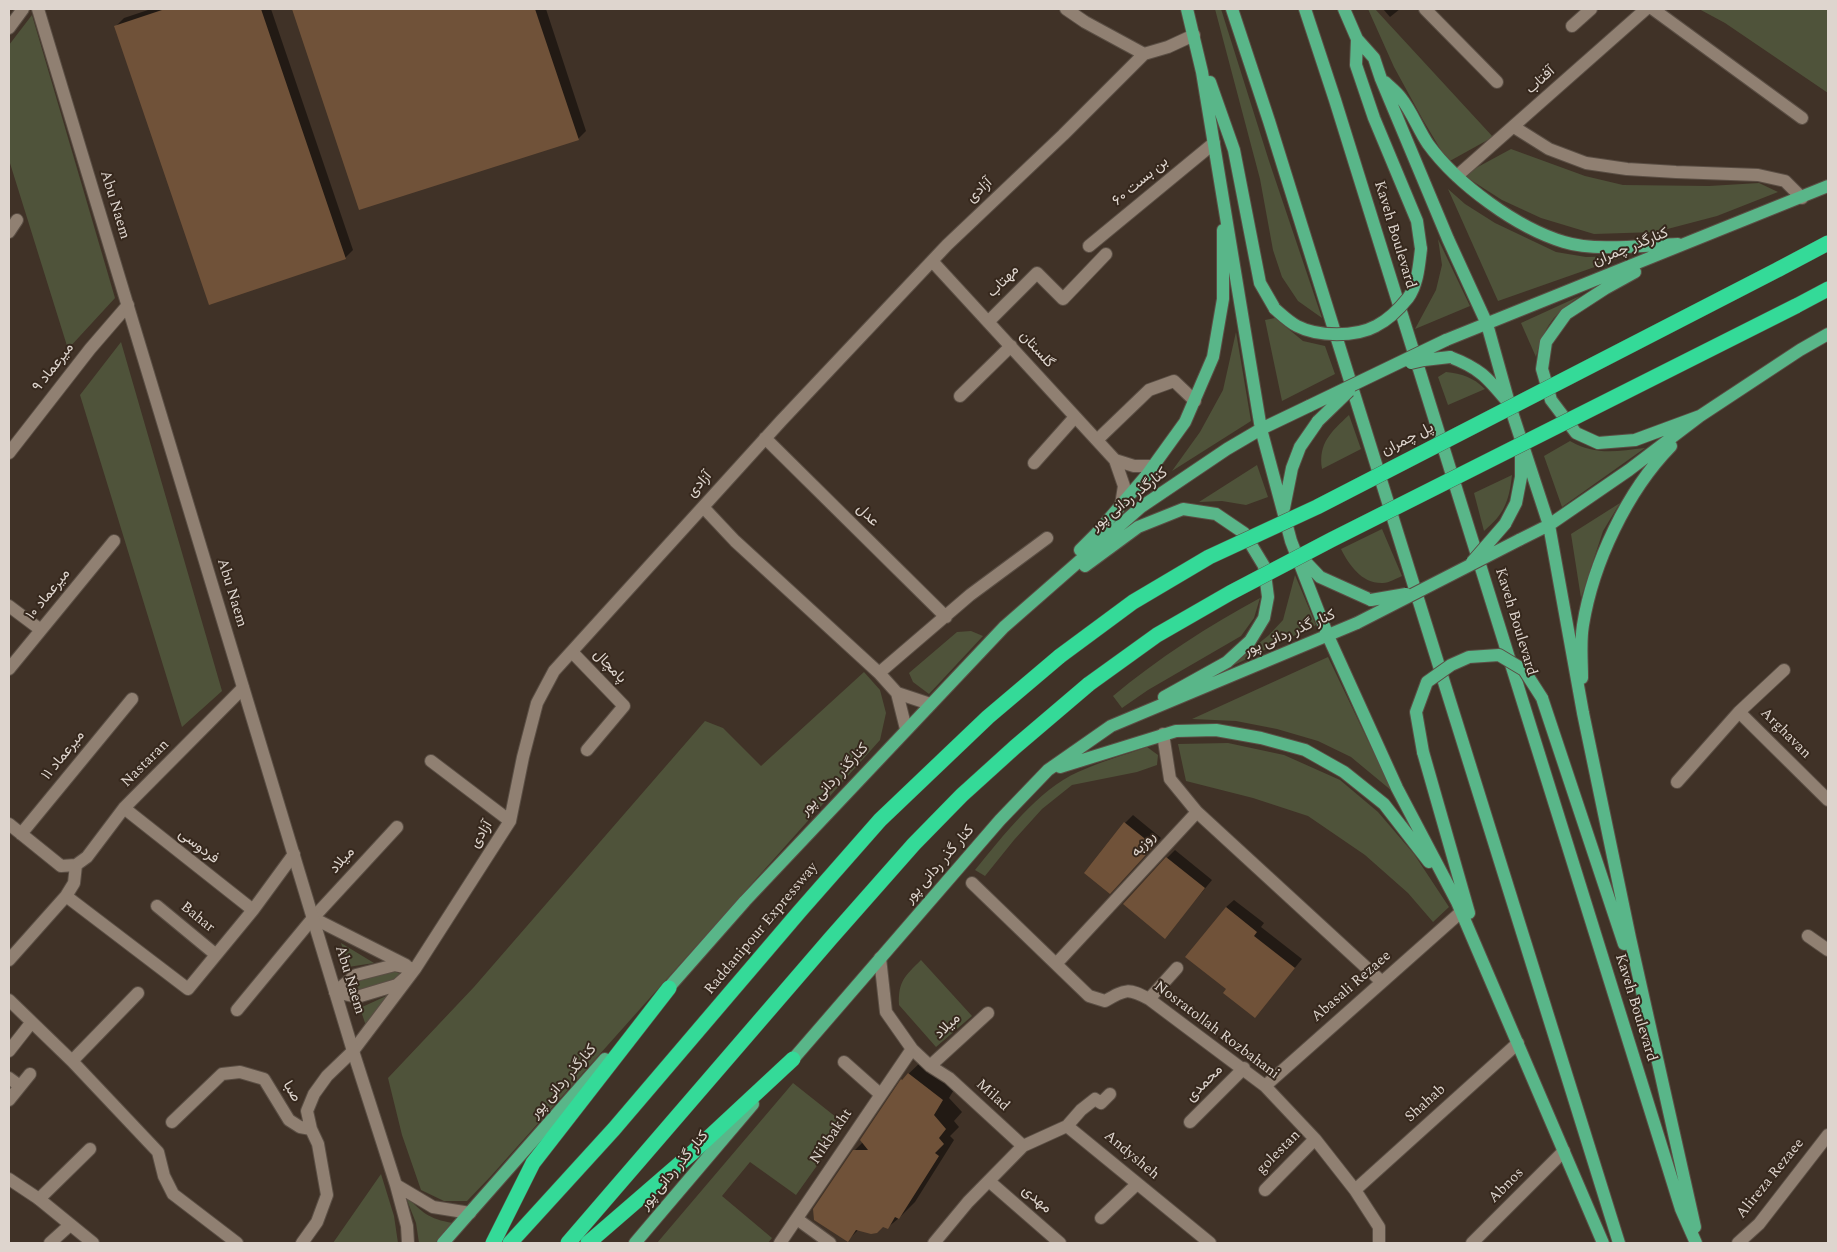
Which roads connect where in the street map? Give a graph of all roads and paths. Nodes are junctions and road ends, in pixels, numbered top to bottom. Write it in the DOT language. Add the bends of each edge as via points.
graph roads {
  1 [pos="23,9"];
  2 [pos="38,9"];
  3 [pos="1066,9"];
  4 [pos="1187,9"];
  5 [pos="1232,9"];
  6 [pos="1305,9"];
  7 [pos="1344,9"];
  8 [pos="1425,9"];
  9 [pos="1591,9"];
  10 [pos="1646,9"];
  11 [pos="1653,9"];
  12 [pos="1572,26"];
  13 [pos="9,28"];
  14 [pos="1194,35"];
  15 [pos="1357,39"];
  16 [pos="1144,54"];
  17 [pos="1381,78"];
  18 [pos="1497,82"];
  19 [pos="1802,118"];
  20 [pos="1514,127"];
  21 [pos="1214,142"];
  22 [pos="1457,176"];
  23 [pos="1828,186"];
  24 [pos="1222,192"];
  25 [pos="1802,198"];
  26 [pos="17,220"];
  27 [pos="9,232"];
  28 [pos="1688,243"];
  29 [pos="1828,243"];
  30 [pos="1089,246"];
  31 [pos="1106,254"];
  32 [pos="932,261"];
  33 [pos="1828,289"];
  34 [pos="128,305"];
  35 [pos="988,322"];
  36 [pos="1487,324"];
  37 [pos="1828,334"];
  38 [pos="1011,346"];
  39 [pos="1387,368"];
  40 [pos="1358,383"];
  41 [pos="960,396"];
  42 [pos="1194,401"];
  43 [pos="1509,403"];
  44 [pos="1700,416"];
  45 [pos="1075,417"];
  46 [pos="1261,429"];
  47 [pos="765,438"];
  48 [pos="1096,440"];
  49 [pos="1521,440"];
  50 [pos="9,453"];
  51 [pos="1115,460"];
  52 [pos="1034,463"];
  53 [pos="1153,466"];
  54 [pos="1122,505"];
  55 [pos="703,507"];
  56 [pos="1284,513"];
  57 [pos="1549,525"];
  58 [pos="1047,538"];
  59 [pos="114,541"];
  60 [pos="1295,552"];
  61 [pos="1467,567"];
  62 [pos="1421,591"];
  63 [pos="9,606"];
  64 [pos="946,617"];
  65 [pos="1004,626"];
  66 [pos="40,630"];
  67 [pos="1328,636"];
  68 [pos="572,652"];
  69 [pos="1060,656"];
  70 [pos="9,669"];
  71 [pos="1784,670"];
  72 [pos="879,673"];
  73 [pos="243,688"];
  74 [pos="897,693"];
  75 [pos="132,699"];
  76 [pos="930,704"];
  77 [pos="1739,712"];
  78 [pos="1582,713"];
  79 [pos="1111,726"];
  80 [pos="906,729"];
  81 [pos="1163,734"];
  82 [pos="586,750"];
  83 [pos="432,760"];
  84 [pos="1048,770"];
  85 [pos="1677,782"];
  86 [pos="1828,800"];
  87 [pos="124,808"];
  88 [pos="1197,812"];
  89 [pos="510,820"];
  90 [pos="9,824"];
  91 [pos="397,827"];
  92 [pos="21,834"];
  93 [pos="294,854"];
  94 [pos="76,865"];
  95 [pos="972,883"];
  96 [pos="66,896"];
  97 [pos="157,906"];
  98 [pos="1459,907"];
  99 [pos="252,910"];
  100 [pos="313,918"];
  101 [pos="1808,936"];
  102 [pos="1828,950"];
  103 [pos="216,954"];
  104 [pos="880,958"];
  105 [pos="9,960"];
  106 [pos="1056,964"];
  107 [pos="1177,968"];
  108 [pos="1485,968"];
  109 [pos="414,969"];
  110 [pos="1382,982"];
  111 [pos="669,988"];
  112 [pos="336,992"];
  113 [pos="138,993"];
  114 [pos="1149,998"];
  115 [pos="9,1000"];
  116 [pos="1645,1006"];
  117 [pos="236,1010"];
  118 [pos="988,1012"];
  119 [pos="31,1023"];
  120 [pos="1518,1043"];
  121 [pos="912,1049"];
  122 [pos="353,1051"];
  123 [pos="9,1052"];
  124 [pos="792,1059"];
  125 [pos="72,1061"];
  126 [pos="844,1062"];
  127 [pos="930,1066"];
  128 [pos="1244,1068"];
  129 [pos="30,1074"];
  130 [pos="9,1078"];
  131 [pos="20,1086"];
  132 [pos="1264,1086"];
  133 [pos="880,1094"];
  134 [pos="1110,1094"];
  135 [pos="9,1100"];
  136 [pos="172,1122"];
  137 [pos="1190,1122"];
  138 [pos="1067,1126"];
  139 [pos="311,1129"];
  140 [pos="1828,1134"];
  141 [pos="1315,1139"];
  142 [pos="1023,1146"];
  143 [pos="90,1149"];
  144 [pos="1564,1152"];
  145 [pos="9,1179"];
  146 [pos="990,1182"];
  147 [pos="1137,1184"];
  148 [pos="396,1185"];
  149 [pos="1265,1190"];
  150 [pos="1355,1190"];
  151 [pos="40,1199"];
  152 [pos="470,1213"];
  153 [pos="1101,1218"];
  154 [pos="798,1219"];
  155 [pos="70,1224"];
  156 [pos="50,1243"];
  157 [pos="93,1243"];
  158 [pos="237,1243"];
  159 [pos="302,1243"];
  160 [pos="408,1243"];
  161 [pos="444,1243"];
  162 [pos="493,1243"];
  163 [pos="510,1243"];
  164 [pos="568,1243"];
  165 [pos="588,1243"];
  166 [pos="635,1243"];
  167 [pos="780,1243"];
  168 [pos="830,1243"];
  169 [pos="934,1243"];
  170 [pos="1060,1243"];
  171 [pos="1210,1243"];
  172 [pos="1379,1243"];
  173 [pos="1472,1243"];
  174 [pos="1603,1243"];
  175 [pos="1619,1243"];
  176 [pos="1697,1243"];
  177 [pos="1738,1243"];
  1 -- 13 [label="street"];
  2 -- 34 [label="street, Abu Naem"];
  3 -- 16 [label="street"];
  4 -- 14 [label="main road"];
  5 -- 175 [label="main road"];
  6 -- 176 [label="main road, Kaveh Boulevard" via="1681,1209"];
  7 -- 15 [label="main road"];
  8 -- 18 [label="street"];
  9 -- 12 [label="street"];
  10 -- 20 [label="street, آفتاب"];
  11 -- 19 [label="street"];
  14 -- 15 [label="main road, bridge" via="1234,150 1260,283 1275,310 1298,326 1322,334 1349,334 1376,327 1391,316 1409,297 1418,275 1421,250 1417,221 1374,118 1356,65"];
  14 -- 16 [label="street, آزادی"];
  14 -- 21 [label="main road"];
  15 -- 17 [label="main road" via="1374,58"];
  16 -- 32 [label="street, آزادی"];
  17 -- 22 [label="main road" via="1401,98 1428,143"];
  17 -- 36 [label="main road"];
  20 -- 22 [label="street, آفتاب"];
  20 -- 25 [label="street" via="1549,149 1586,163 1627,169 1758,175 1785,182"];
  21 -- 24 [label="main road"];
  21 -- 30 [label="street, بن بست ۶۰"];
  22 -- 28 [label="main road" via="1488,202 1565,243 1599,247"];
  23 -- 25 [label="main road, کنارگذر چمران"];
  24 -- 42 [label="main road" via="1223,299 1213,357"];
  24 -- 46 [label="main road"];
  25 -- 28 [label="main road, کنارگذر چمران"];
  26 -- 27 [label="street"];
  28 -- 36 [label="main road, کنارگذر چمران"];
  28 -- 44 [label="main road" via="1566,314 1546,342 1542,369 1551,400 1576,433 1598,443 1635,440"];
  29 -- 69 [label="highway, پل چمران, bridge" via="1317,507 1209,557 1133,602"];
  31 -- 35 [label="street, مهتاب" via="1063,299 1037,273"];
  32 -- 35 [label="street, گلستان"];
  32 -- 47 [label="street, آزادی"];
  33 -- 164 [label="highway, bridge" via="1239,589 1157,635 1089,684 1002,759 914,844"];
  34 -- 50 [label="street, میرعماد ۹"];
  34 -- 73 [label="street, Abu Naem"];
  35 -- 38 [label="street, گلستان"];
  36 -- 39 [label="main road, کنارگذر چمران, bridge"];
  36 -- 43 [label="main road"];
  37 -- 44 [label="main road"];
  38 -- 41 [label="street"];
  38 -- 45 [label="street, گلستان"];
  39 -- 40 [label="main road, bridge"];
  39 -- 43 [label="main road, bridge" via="1450,357 1470,365 1488,378"];
  40 -- 46 [label="main road, کنارگذر ردانی پور, bridge"];
  40 -- 56 [label="main road, bridge" via="1318,421 1300,446 1292,468"];
  42 -- 48 [label="street" via="1174,381 1149,390"];
  42 -- 53 [label="main road" via="1185,422"];
  43 -- 49 [label="main road"];
  44 -- 57 [label="main road"];
  44 -- 78 [label="main road" via="1661,456 1622,511 1589,592 1582,627"];
  45 -- 48 [label="street, گلستان"];
  45 -- 52 [label="street"];
  46 -- 56 [label="main road"];
  46 -- 65 [label="main road, کنارگذر ردانی پور" via="1141,507"];
  47 -- 55 [label="street, آزادی"];
  47 -- 64 [label="street, عدل"];
  48 -- 51 [label="street, گلستان"];
  49 -- 57 [label="main road"];
  49 -- 61 [label="main road, bridge" via="1522,477 1516,504 1505,524"];
  51 -- 53 [label="street" via="1134,466"];
  51 -- 54 [label="street" via="1124,486"];
  53 -- 54 [label="main road"];
  54 -- 65 [label="main road"];
  55 -- 68 [label="street, آزادی"];
  55 -- 72 [label="street" via="735,541"];
  56 -- 60 [label="main road"];
  57 -- 61 [label="main road, کنار گذر ردانی پور, bridge"];
  57 -- 78 [label="main road"];
  58 -- 64 [label="street" via="970,595"];
  59 -- 66 [label="street, میرعماد ۱۰"];
  60 -- 62 [label="main road, bridge" via="1320,577 1371,600"];
  60 -- 67 [label="main road"];
  61 -- 62 [label="main road, کنار گذر ردانی پور, bridge"];
  62 -- 67 [label="main road, کنار گذر ردانی پور, bridge"];
  63 -- 66 [label="street"];
  64 -- 72 [label="street"];
  65 -- 76 [label="main road, کنارگذر ردانی پور"];
  65 -- 79 [label="main road" via="1138,527 1183,509 1216,514 1244,533 1264,566 1268,597 1264,618 1250,641 1227,662"];
  66 -- 70 [label="street, میرعماد ۱۰"];
  67 -- 79 [label="main road, کنار گذر ردانی پور"];
  67 -- 98 [label="main road" via="1397,788"];
  68 -- 82 [label="street, پامچال" via="624,706"];
  68 -- 89 [label="street, آزادی" via="554,671 537,703"];
  69 -- 163 [label="highway, Raddanipour Expressway" via="988,717 880,820 614,1129"];
  71 -- 77 [label="street, Arghavan"];
  72 -- 74 [label="street"];
  73 -- 87 [label="street, Nastaran"];
  73 -- 93 [label="street, Abu Naem"];
  74 -- 76 [label="street"];
  74 -- 80 [label="street"];
  75 -- 92 [label="street, میرعماد ۱۱"];
  76 -- 80 [label="main road, کنارگذر ردانی پور"];
  77 -- 85 [label="street, Arghavan"];
  77 -- 86 [label="street, Arghavan"];
  78 -- 116 [label="main road"];
  79 -- 84 [label="main road, کنار گذر ردانی پور"];
  80 -- 111 [label="main road, کنارگذر ردانی پور" via="744,901"];
  81 -- 84 [label="main road"];
  81 -- 88 [label="street" via="1170,779"];
  81 -- 98 [label="main road" via="1176,730 1216,730 1261,738 1305,750 1344,772 1384,804"];
  83 -- 89 [label="street"];
  84 -- 104 [label="main road, کنار گذر ردانی پور"];
  87 -- 94 [label="street, Nastaran" via="87,857"];
  87 -- 99 [label="street, فردوسی"];
  88 -- 106 [label="street, روزبه"];
  88 -- 110 [label="street"];
  89 -- 109 [label="street, آزادی"];
  90 -- 92 [label="street"];
  91 -- 100 [label="street, میلاد"];
  92 -- 94 [label="street" via="61,866"];
  93 -- 99 [label="street"];
  93 -- 100 [label="street, Abu Naem"];
  94 -- 96 [label="street" via="74,883"];
  95 -- 106 [label="street, Nosratollah Rozbahani"];
  96 -- 103 [label="street" via="188,988"];
  96 -- 105 [label="street"];
  97 -- 103 [label="street, Bahar"];
  98 -- 108 [label="main road"];
  98 -- 110 [label="street, Abasali Rezaee"];
  99 -- 103 [label="street"];
  100 -- 109 [label="street"];
  100 -- 112 [label="street, Abu Naem"];
  100 -- 117 [label="street, میلاد"];
  101 -- 102 [label="street"];
  104 -- 121 [label="street, Milad" via="886,1012"];
  104 -- 124 [label="main road, کنار گذر ردانی پور"];
  106 -- 114 [label="street, Nosratollah Rozbahani" via="1089,996 1105,1001 1132,990"];
  107 -- 114 [label="street"];
  108 -- 116 [label="main road, bridge" via="1423,752 1416,712 1427,682 1451,665 1469,658 1499,655 1524,670 1542,698"];
  108 -- 120 [label="main road"];
  109 -- 112 [label="street" via="395,965 356,975"];
  109 -- 112 [label="street" via="397,985 357,997"];
  109 -- 122 [label="street, آزادی"];
  110 -- 132 [label="street, Abasali Rezaee"];
  111 -- 152 [label="main road, کنارگذر ردانی پور"];
  111 -- 162 [label="highway" via="533,1163"];
  112 -- 122 [label="street, Abu Naem"];
  113 -- 125 [label="street"];
  114 -- 128 [label="street, Nosratollah Rozbahani"];
  115 -- 119 [label="street"];
  116 -- 176 [label="main road"];
  118 -- 127 [label="street, میلاد"];
  119 -- 123 [label="street"];
  119 -- 125 [label="street"];
  120 -- 144 [label="main road"];
  120 -- 150 [label="street, Shahab"];
  121 -- 127 [label="street, Milad"];
  121 -- 133 [label="street, Nikbakht"];
  122 -- 139 [label="street, آزادی" via="314,1094 307,1111"];
  122 -- 148 [label="street, Abu Naem"];
  124 -- 165 [label="highway" via="692,1153"];
  124 -- 166 [label="main road, کنار گذر ردانی پور"];
  125 -- 158 [label="street" via="158,1152 164,1176 174,1194"];
  126 -- 133 [label="street"];
  127 -- 142 [label="street, Milad" via="949,1078"];
  128 -- 132 [label="street, Nosratollah Rozbahani"];
  128 -- 137 [label="street, محمدی"];
  129 -- 131 [label="street"];
  130 -- 131 [label="street"];
  131 -- 135 [label="street"];
  132 -- 141 [label="street, Nosratollah Rozbahani"];
  133 -- 154 [label="street, Nikbakht"];
  134 -- 138 [label="street" via="1101,1103 1095,1099"];
  136 -- 139 [label="street, صبا" via="222,1074 240,1072 264,1079 289,1120"];
  138 -- 142 [label="street"];
  138 -- 147 [label="street, Andysheh"];
  139 -- 159 [label="street, آزادی" via="318,1144 327,1195 317,1222"];
  140 -- 177 [label="street, Alireza Rezaee" via="1759,1224"];
  141 -- 149 [label="street, golestan"];
  141 -- 150 [label="street, Nosratollah Rozbahani"];
  142 -- 146 [label="street"];
  143 -- 151 [label="street"];
  144 -- 173 [label="street, Abnos"];
  144 -- 174 [label="main road"];
  145 -- 151 [label="street"];
  146 -- 169 [label="street" via="968,1202"];
  146 -- 170 [label="street, مهدی"];
  147 -- 153 [label="street"];
  147 -- 171 [label="street, Andysheh"];
  148 -- 152 [label="street" via="433,1207"];
  148 -- 160 [label="street, Abu Naem"];
  150 -- 172 [label="street, Nosratollah Rozbahani" via="1379,1227"];
  151 -- 155 [label="street"];
  152 -- 161 [label="main road, کنارگذر ردانی پور"];
  154 -- 167 [label="street, Nikbakht"];
  154 -- 168 [label="street"];
  155 -- 156 [label="street"];
  155 -- 157 [label="street"];
}
